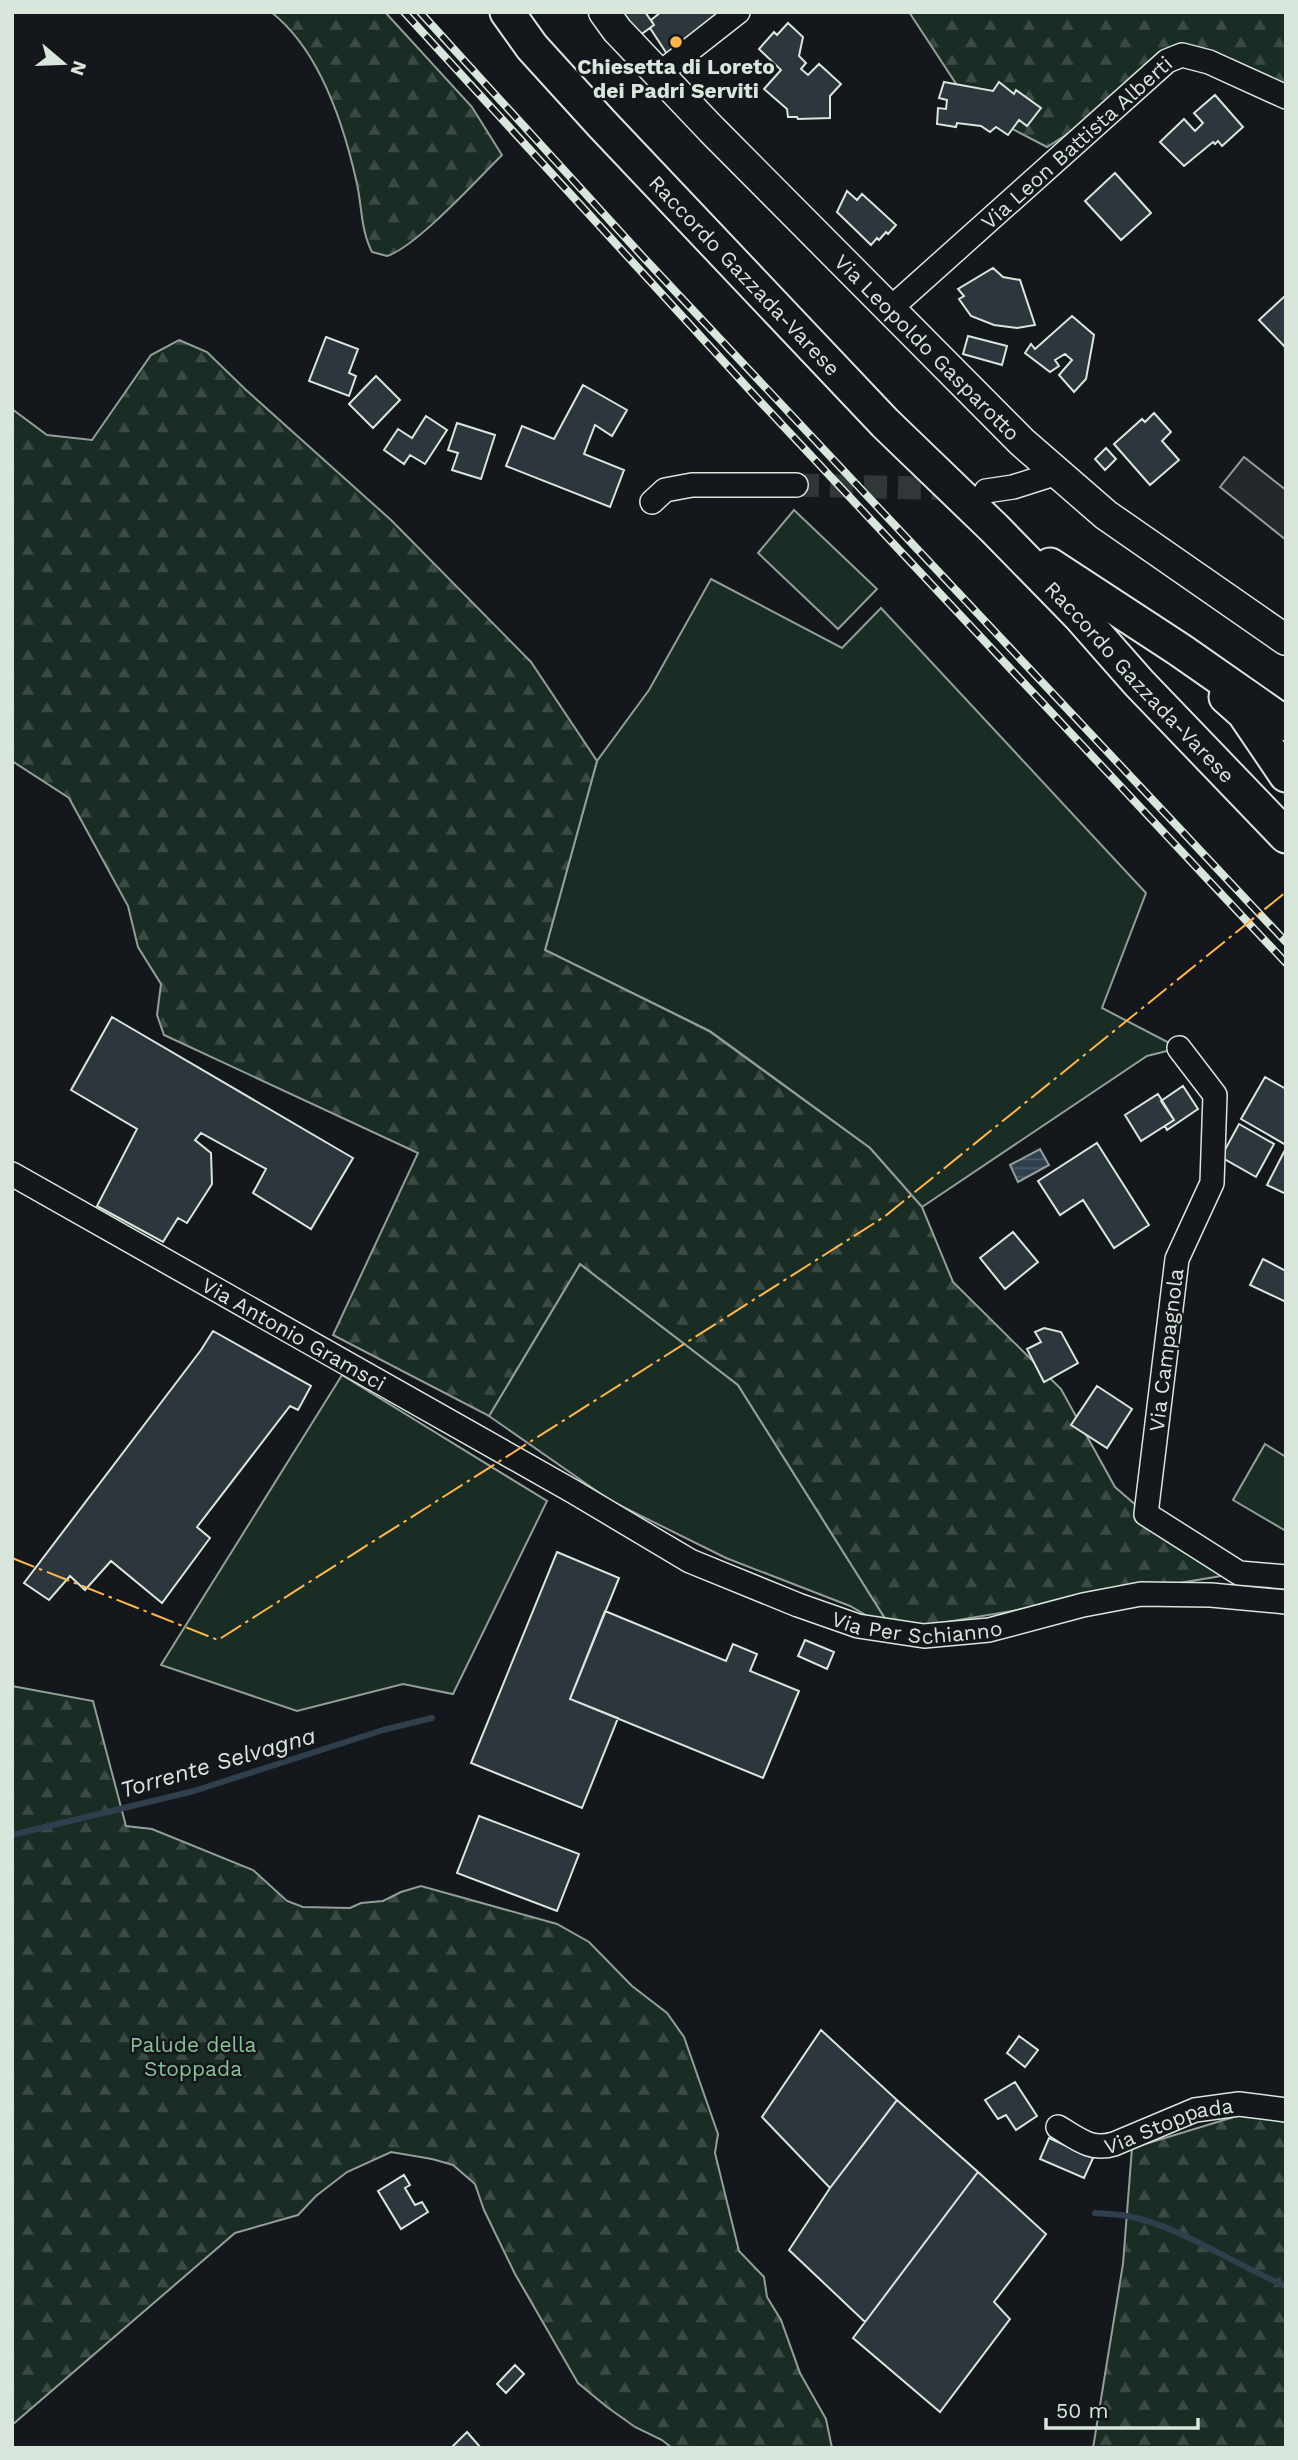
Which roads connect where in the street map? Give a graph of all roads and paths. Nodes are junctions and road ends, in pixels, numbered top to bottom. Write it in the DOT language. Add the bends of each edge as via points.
graph roads {
  1 [pos="507,12"];
  2 [pos="604,12"];
  3 [pos="738,12"];
  4 [pos="659,74"];
  5 [pos="1286,97"];
  6 [pos="891,309"];
  7 [pos="1057,472"];
  8 [pos="796,485"];
  9 [pos="986,491"];
  10 [pos="652,502"];
  11 [pos="994,528"];
  12 [pos="1068,578"];
  13 [pos="1080,617"];
  14 [pos="1286,640"];
  15 [pos="1286,724"];
  16 [pos="1286,775"];
  17 [pos="1286,794"];
  18 [pos="1286,836"];
  19 [pos="1179,1048"];
  20 [pos="12,1174"];
  21 [pos="574,1492"];
  22 [pos="1286,1577"];
  23 [pos="1286,1602"];
  24 [pos="1286,2110"];
  25 [pos="1058,2127"];
  1 -- 11 [label="highway, Raccordo Gazzada-Varese" via="602,124 886,423"];
  2 -- 4 [label="main road, Via Leopoldo Gasparotto"];
  3 -- 4 [label="street"];
  4 -- 6 [label="main road, Via Leopoldo Gasparotto"];
  5 -- 6 [label="street, Via Leon Battista Alberti" via="1209,62 1182,55 1167,61"];
  6 -- 7 [label="main road, Via Leopoldo Gasparotto"];
  7 -- 9 [label="street"];
  7 -- 14 [label="main road, Via Leopoldo Gasparotto" via="1106,514"];
  8 -- 10 [label="street" via="692,485 665,490"];
  11 -- 12 [label="highway, Raccordo Gazzada-Varese"];
  11 -- 13 [label="highway, Raccordo Gazzada-Varese"];
  12 -- 15 [label="highway, Raccordo Gazzada-Varese"];
  12 -- 16 [label="highway" via="1231,701"];
  13 -- 17 [label="highway"];
  13 -- 18 [label="highway, Raccordo Gazzada-Varese"];
  19 -- 22 [label="street, Via Campagnola" via="1215,1096 1212,1182 1177,1259 1146,1514 1239,1573"];
  20 -- 21 [label="street, Via Antonio Gramsci"];
  21 -- 23 [label="street, Via Per Schianno" via="690,1562 858,1626 924,1636 989,1630 1141,1594"];
  24 -- 25 [label="street, Via Stoppada" via="1239,2104 1195,2110 1101,2148 1088,2146"];
}
